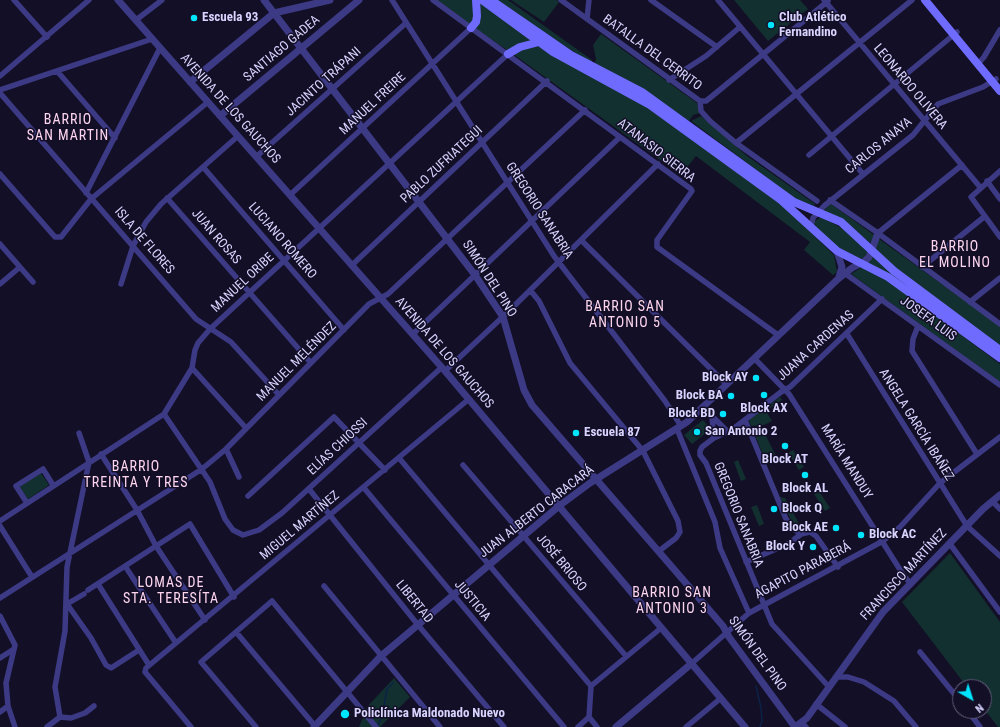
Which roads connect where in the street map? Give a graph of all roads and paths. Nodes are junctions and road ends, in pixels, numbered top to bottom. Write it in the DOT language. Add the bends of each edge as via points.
graph roads {
  1 [pos="14,0"];
  2 [pos="89,0"];
  3 [pos="118,0"];
  4 [pos="162,0"];
  5 [pos="264,0"];
  6 [pos="330,0"];
  7 [pos="359,0"];
  8 [pos="392,0"];
  9 [pos="433,0"];
  10 [pos="476,0"];
  11 [pos="482,0"];
  12 [pos="491,0"];
  13 [pos="561,0"];
  14 [pos="589,0"];
  15 [pos="651,0"];
  16 [pos="718,0"];
  17 [pos="912,0"];
  18 [pos="925,0"];
  19 [pos="932,0"];
  20 [pos="826,1"];
  21 [pos="274,13"];
  22 [pos="587,19"];
  23 [pos="136,20"];
  24 [pos="406,23"];
  25 [pos="740,27"];
  26 [pos="471,28"];
  27 [pos="1000,30"];
  28 [pos="955,33"];
  29 [pos="47,37"];
  30 [pos="152,39"];
  31 [pos="539,42"];
  32 [pos="859,43"];
  33 [pos="717,47"];
  34 [pos="160,48"];
  35 [pos="301,49"];
  36 [pos="508,54"];
  37 [pos="762,54"];
  38 [pos="980,63"];
  39 [pos="432,64"];
  40 [pos="57,71"];
  41 [pos="0,76"];
  42 [pos="669,80"];
  43 [pos="546,81"];
  44 [pos="190,82"];
  45 [pos="996,82"];
  46 [pos="894,85"];
  47 [pos="332,89"];
  48 [pos="0,91"];
  49 [pos="1000,91"];
  50 [pos="798,94"];
  51 [pos="700,101"];
  52 [pos="208,102"];
  53 [pos="457,103"];
  54 [pos="585,110"];
  55 [pos="220,116"];
  56 [pos="924,122"];
  57 [pos="362,129"];
  58 [pos="238,136"];
  59 [pos="620,136"];
  60 [pos="832,136"];
  61 [pos="115,138"];
  62 [pos="482,142"];
  63 [pos="736,143"];
  64 [pos="809,155"];
  65 [pos="256,157"];
  66 [pos="658,164"];
  67 [pos="390,165"];
  68 [pos="962,165"];
  69 [pos="203,167"];
  70 [pos="1000,171"];
  71 [pos="0,174"];
  72 [pos="863,174"];
  73 [pos="987,181"];
  74 [pos="507,182"];
  75 [pos="980,188"];
  76 [pos="86,193"];
  77 [pos="290,195"];
  78 [pos="168,198"];
  79 [pos="91,199"];
  80 [pos="1000,199"];
  81 [pos="830,200"];
  82 [pos="817,201"];
  83 [pos="418,202"];
  84 [pos="818,212"];
  85 [pos="984,217"];
  86 [pos="532,221"];
  87 [pos="811,226"];
  88 [pos="319,228"];
  89 [pos="878,233"];
  90 [pos="1000,237"];
  91 [pos="447,238"];
  92 [pos="581,240"];
  93 [pos="0,244"];
  94 [pos="133,246"];
  95 [pos="871,249"];
  96 [pos="837,251"];
  97 [pos="284,260"];
  98 [pos="559,262"];
  99 [pos="862,263"];
  100 [pos="352,265"];
  101 [pos="20,267"];
  102 [pos="922,267"];
  103 [pos="843,272"];
  104 [pos="475,275"];
  105 [pos="1000,278"];
  106 [pos="33,282"];
  107 [pos="0,284"];
  108 [pos="121,284"];
  109 [pos="530,290"];
  110 [pos="249,292"];
  111 [pos="381,298"];
  112 [pos="882,300"];
  113 [pos="970,302"];
  114 [pos="503,317"];
  115 [pos="1000,324"];
  116 [pos="918,326"];
  117 [pos="210,329"];
  118 [pos="344,330"];
  119 [pos="413,334"];
  120 [pos="847,334"];
  121 [pos="778,335"];
  122 [pos="1000,350"];
  123 [pos="754,358"];
  124 [pos="1000,358"];
  125 [pos="311,363"];
  126 [pos="192,368"];
  127 [pos="444,369"];
  128 [pos="726,384"];
  129 [pos="1000,385"];
  130 [pos="785,390"];
  131 [pos="279,395"];
  132 [pos="469,399"];
  133 [pos="703,407"];
  134 [pos="164,414"];
  135 [pos="712,417"];
  136 [pos="746,420"];
  137 [pos="679,427"];
  138 [pos="246,428"];
  139 [pos="727,431"];
  140 [pos="79,433"];
  141 [pos="1000,437"];
  142 [pos="714,438"];
  143 [pos="358,444"];
  144 [pos="702,447"];
  145 [pos="226,449"];
  146 [pos="642,451"];
  147 [pos="101,454"];
  148 [pos="977,454"];
  149 [pos="399,458"];
  150 [pos="89,462"];
  151 [pos="463,465"];
  152 [pos="202,469"];
  153 [pos="385,470"];
  154 [pos="239,477"];
  155 [pos="596,479"];
  156 [pos="940,483"];
  157 [pos="54,486"];
  158 [pos="364,488"];
  159 [pos="309,489"];
  160 [pos="1000,495"];
  161 [pos="248,496"];
  162 [pos="992,501"];
  163 [pos="27,503"];
  164 [pos="559,506"];
  165 [pos="1000,508"];
  166 [pos="137,510"];
  167 [pos="330,516"];
  168 [pos="0,522"];
  169 [pos="0,526"];
  170 [pos="967,526"];
  171 [pos="801,534"];
  172 [pos="524,536"];
  173 [pos="883,541"];
  174 [pos="950,544"];
  175 [pos="156,546"];
  176 [pos="659,551"];
  177 [pos="68,554"];
  178 [pos="1000,556"];
  179 [pos="746,562"];
  180 [pos="125,566"];
  181 [pos="489,566"];
  182 [pos="838,567"];
  183 [pos="32,577"];
  184 [pos="98,584"];
  185 [pos="911,584"];
  186 [pos="324,586"];
  187 [pos="453,595"];
  188 [pos="234,597"];
  189 [pos="0,598"];
  190 [pos="67,604"];
  191 [pos="763,605"];
  192 [pos="1000,612"];
  193 [pos="749,614"];
  194 [pos="0,616"];
  195 [pos="205,620"];
  196 [pos="418,625"];
  197 [pos="661,628"];
  198 [pos="236,632"];
  199 [pos="726,632"];
  200 [pos="176,643"];
  201 [pos="14,649"];
  202 [pos="139,650"];
  203 [pos="920,652"];
  204 [pos="381,656"];
  205 [pos="626,656"];
  206 [pos="0,658"];
  207 [pos="691,664"];
  208 [pos="149,665"];
  209 [pos="836,677"];
  210 [pos="591,686"];
  211 [pos="829,687"];
  212 [pos="952,691"];
  213 [pos="346,692"];
  214 [pos="721,698"];
  215 [pos="816,704"];
  216 [pos="8,706"];
  217 [pos="94,706"];
  218 [pos="0,712"];
  219 [pos="60,717"];
  220 [pos="590,717"];
  221 [pos="807,718"];
  222 [pos="804,726"];
  223 [pos="15,727"];
  224 [pos="47,727"];
  225 [pos="191,727"];
  226 [pos="256,727"];
  227 [pos="314,727"];
  228 [pos="376,727"];
  229 [pos="440,727"];
  230 [pos="504,727"];
  231 [pos="564,727"];
  232 [pos="578,727"];
  233 [pos="597,727"];
  234 [pos="616,727"];
  235 [pos="686,727"];
  236 [pos="745,727"];
  237 [pos="795,727"];
  238 [pos="845,727"];
  239 [pos="916,727"];
  1 -- 29 [label="street"];
  2 -- 29 [label="street"];
  3 -- 23 [label="street, AVENIDA DE LOS GAUCHOS"];
  4 -- 23 [label="street"];
  5 -- 21 [label="street, SIMÓN DEL PINO"];
  6 -- 21 [label="street"];
  7 -- 35 [label="street, SANTIAGO GADEA"];
  8 -- 24 [label="street, GREGORIO SANABRIA"];
  9 -- 26 [label="street, ATANASIO SIERRA"];
  10 -- 26 [label="main road" via="478,16"];
  11 -- 31 [label="main road"];
  12 -- 84 [label="main road" via="571,55 642,92 794,202"];
  13 -- 22 [label="street, BATALLA DEL CERRITO"];
  14 -- 22 [label="street"];
  15 -- 33 [label="street"];
  16 -- 25 [label="street"];
  17 -- 32 [label="street"];
  18 -- 28 [label="main road"];
  19 -- 28 [label="main road"];
  20 -- 32 [label="street, LEONARDO OLIVERA"];
  20 -- 37 [label="street"];
  21 -- 35 [label="street, SIMÓN DEL PINO"];
  21 -- 44 [label="street"];
  22 -- 42 [label="street, BATALLA DEL CERRITO"];
  23 -- 30 [label="street, AVENIDA DE LOS GAUCHOS"];
  24 -- 39 [label="street, GREGORIO SANABRIA"];
  24 -- 47 [label="street, JACINTO TRÁPANI"];
  25 -- 33 [label="street"];
  25 -- 37 [label="street"];
  26 -- 36 [label="street, ATANASIO SIERRA"];
  26 -- 39 [label="street, MANUEL FREIRE"];
  27 -- 38 [label="street"];
  28 -- 38 [label="main road"];
  28 -- 46 [label="street"];
  29 -- 41 [label="street"];
  30 -- 34 [label="street, AVENIDA DE LOS GAUCHOS"];
  30 -- 40 [label="street"];
  31 -- 36 [label="main road" via="520,47"];
  31 -- 87 [label="main road" via="650,105 780,200"];
  32 -- 46 [label="street, LEONARDO OLIVERA"];
  32 -- 50 [label="street"];
  33 -- 42 [label="street"];
  34 -- 44 [label="street, AVENIDA DE LOS GAUCHOS"];
  34 -- 61 [label="street"];
  35 -- 47 [label="street, SIMÓN DEL PINO"];
  35 -- 55 [label="street, SANTIAGO GADEA"];
  36 -- 43 [label="street, ATANASIO SIERRA"];
  36 -- 53 [label="street, MANUEL ORIBE"];
  37 -- 50 [label="street"];
  37 -- 51 [label="street" via="706,101"];
  38 -- 45 [label="main road"];
  39 -- 53 [label="street, GREGORIO SANABRIA"];
  39 -- 57 [label="street, MANUEL FREIRE"];
  40 -- 48 [label="street"];
  40 -- 61 [label="street"];
  42 -- 51 [label="street, BATALLA DEL CERRITO"];
  43 -- 54 [label="street, ATANASIO SIERRA"];
  43 -- 62 [label="street, PABLO ZUFRIATEGUI"];
  44 -- 52 [label="street, AVENIDA DE LOS GAUCHOS"];
  45 -- 49 [label="main road"];
  45 -- 56 [label="street, CARLOS ANAYA" via="938,104"];
  46 -- 56 [label="street, LEONARDO OLIVERA"];
  46 -- 60 [label="street"];
  47 -- 57 [label="street, SIMÓN DEL PINO"];
  47 -- 65 [label="street, JACINTO TRÁPANI"];
  48 -- 76 [label="street, ISLA DE FLORES"];
  50 -- 60 [label="street"];
  50 -- 63 [label="street"];
  51 -- 63 [label="street, BATALLA DEL CERRITO" via="702,114"];
  52 -- 55 [label="street, AVENIDA DE LOS GAUCHOS"];
  52 -- 79 [label="street"];
  53 -- 62 [label="street, GREGORIO SANABRIA"];
  53 -- 67 [label="street, MANUEL ORIBE"];
  54 -- 59 [label="street, ATANASIO SIERRA"];
  54 -- 74 [label="street, MANUEL MELÉNDEZ"];
  55 -- 58 [label="street, AVENIDA DE LOS GAUCHOS"];
  56 -- 68 [label="street, LEONARDO OLIVERA"];
  56 -- 72 [label="street, CARLOS ANAYA" via="913,135"];
  57 -- 67 [label="street, SIMÓN DEL PINO"];
  57 -- 77 [label="street, MANUEL FREIRE"];
  58 -- 65 [label="street, AVENIDA DE LOS GAUCHOS"];
  58 -- 69 [label="street"];
  59 -- 66 [label="street, ATANASIO SIERRA"];
  59 -- 86 [label="street"];
  60 -- 64 [label="street"];
  60 -- 72 [label="street"];
  61 -- 76 [label="street"];
  62 -- 74 [label="street, GREGORIO SANABRIA"];
  62 -- 83 [label="street, PABLO ZUFRIATEGUI"];
  63 -- 82 [label="street, BATALLA DEL CERRITO"];
  65 -- 77 [label="street, AVENIDA DE LOS GAUCHOS"];
  66 -- 92 [label="street, ELÍAS CHIOSSI"];
  66 -- 121 [label="street, ATANASIO SIERRA" via="692,190 657,240 658,249"];
  67 -- 83 [label="street, SIMÓN DEL PINO"];
  67 -- 88 [label="street, MANUEL ORIBE"];
  68 -- 75 [label="street, LEONARDO OLIVERA"];
  68 -- 89 [label="street"];
  69 -- 78 [label="street"];
  69 -- 97 [label="street, LUCIANO ROMERO"];
  70 -- 73 [label="street"];
  71 -- 79 [label="street" via="55,237 59,238 64,234"];
  72 -- 81 [label="street, CARLOS ANAYA"];
  73 -- 75 [label="street"];
  73 -- 80 [label="street"];
  74 -- 86 [label="street, GREGORIO SANABRIA"];
  74 -- 91 [label="street, MANUEL MELÉNDEZ"];
  75 -- 85 [label="street" via="971,199"];
  76 -- 79 [label="street, ISLA DE FLORES"];
  77 -- 88 [label="street, AVENIDA DE LOS GAUCHOS"];
  78 -- 94 [label="street" via="146,222"];
  78 -- 110 [label="street, JUAN ROSAS"];
  79 -- 94 [label="street, ISLA DE FLORES"];
  81 -- 84 [label="street, CARLOS ANAYA"];
  81 -- 89 [label="street"];
  83 -- 91 [label="street, SIMÓN DEL PINO"];
  83 -- 100 [label="street, PABLO ZUFRIATEGUI"];
  84 -- 87 [label="street, CARLOS ANAYA"];
  84 -- 95 [label="main road" via="841,222"];
  85 -- 90 [label="street"];
  85 -- 102 [label="street"];
  86 -- 98 [label="street, GREGORIO SANABRIA"];
  86 -- 104 [label="street"];
  87 -- 96 [label="main road"];
  88 -- 97 [label="street, MANUEL ORIBE"];
  88 -- 100 [label="street, AVENIDA DE LOS GAUCHOS"];
  89 -- 95 [label="street"];
  89 -- 102 [label="street"];
  91 -- 104 [label="street, SIMÓN DEL PINO"];
  91 -- 111 [label="street, MANUEL MELÉNDEZ"];
  92 -- 98 [label="street, ELÍAS CHIOSSI"];
  92 -- 128 [label="street"];
  93 -- 101 [label="street"];
  94 -- 108 [label="street"];
  94 -- 117 [label="street, ISLA DE FLORES" via="196,319"];
  95 -- 99 [label="street" via="869,257"];
  95 -- 122 [label="main road" via="894,271"];
  96 -- 99 [label="main road"];
  96 -- 103 [label="street"];
  97 -- 110 [label="street, MANUEL ORIBE"];
  97 -- 118 [label="street, LUCIANO ROMERO"];
  98 -- 109 [label="street, ELÍAS CHIOSSI"];
  98 -- 137 [label="street, GREGORIO SANABRIA" via="665,400"];
  99 -- 103 [label="street"];
  99 -- 124 [label="main road" via="888,277"];
  100 -- 111 [label="street, AVENIDA DE LOS GAUCHOS"];
  101 -- 106 [label="street"];
  101 -- 107 [label="street"];
  102 -- 113 [label="street"];
  103 -- 112 [label="street, JOSEFA LUIS"];
  103 -- 121 [label="street, JUAN ALBERTO CARACARÁ"];
  104 -- 114 [label="street, SIMÓN DEL PINO"];
  104 -- 119 [label="street"];
  105 -- 113 [label="street"];
  109 -- 114 [label="street, ELÍAS CHIOSSI"];
  109 -- 146 [label="street" via="539,301 570,363"];
  110 -- 117 [label="street, MANUEL ORIBE"];
  110 -- 125 [label="street, JUAN ROSAS"];
  111 -- 118 [label="street, MANUEL MELÉNDEZ" via="369,304"];
  111 -- 119 [label="street, AVENIDA DE LOS GAUCHOS"];
  112 -- 116 [label="street, JOSEFA LUIS"];
  112 -- 120 [label="street, JUANA CARDENAS"];
  113 -- 115 [label="street"];
  114 -- 127 [label="street, ELÍAS CHIOSSI"];
  114 -- 155 [label="street, SIMÓN DEL PINO" via="528,398"];
  116 -- 129 [label="street, JOSEFA LUIS"];
  116 -- 148 [label="street" via="912,352"];
  117 -- 126 [label="street, MANUEL ORIBE" via="198,343"];
  117 -- 131 [label="street, ISLA DE FLORES" via="231,342"];
  118 -- 125 [label="street, MANUEL MELÉNDEZ"];
  119 -- 127 [label="street, AVENIDA DE LOS GAUCHOS"];
  120 -- 130 [label="street, JUANA CARDENAS"];
  120 -- 156 [label="street, ANGELA GARCÍA IBAÑEZ"];
  121 -- 123 [label="street, JUAN ALBERTO CARACARÁ"];
  123 -- 128 [label="street, JUAN ALBERTO CARACARÁ"];
  123 -- 130 [label="street, MARÍA MANDUY"];
  125 -- 131 [label="street, MANUEL MELÉNDEZ"];
  126 -- 134 [label="street, MANUEL ORIBE"];
  126 -- 138 [label="street"];
  127 -- 132 [label="street, AVENIDA DE LOS GAUCHOS"];
  127 -- 143 [label="street, ELÍAS CHIOSSI"];
  128 -- 133 [label="street, JUAN ALBERTO CARACARÁ"];
  130 -- 136 [label="street, JUANA CARDENAS"];
  130 -- 173 [label="street, MARÍA MANDUY"];
  131 -- 138 [label="street, MANUEL MELÉNDEZ"];
  132 -- 149 [label="street, MIGUEL MARTÍNEZ"];
  132 -- 164 [label="street, AVENIDA DE LOS GAUCHOS"];
  133 -- 135 [label="street"];
  133 -- 137 [label="street, JUAN ALBERTO CARACARÁ"];
  134 -- 147 [label="street, MANUEL ORIBE"];
  134 -- 152 [label="street"];
  135 -- 139 [label="street"];
  135 -- 142 [label="street"];
  136 -- 139 [label="street, JUANA CARDENAS"];
  136 -- 171 [label="street" via="786,519"];
  137 -- 146 [label="street, JUAN ALBERTO CARACARÁ"];
  137 -- 193 [label="street, GREGORIO SANABRIA" via="716,522 720,548"];
  138 -- 145 [label="street, MANUEL MELÉNDEZ"];
  139 -- 142 [label="street, JUANA CARDENAS"];
  140 -- 150 [label="street"];
  141 -- 148 [label="street, AGAPITO PARABERÁ"];
  142 -- 144 [label="street, JUANA CARDENAS"];
  143 -- 153 [label="street"];
  143 -- 159 [label="street, ELÍAS CHIOSSI"];
  143 -- 161 [label="street" via="334,417"];
  144 -- 179 [label="street, GREGORIO SANABRIA" via="700,455 706,463"];
  145 -- 152 [label="street, MANUEL MELÉNDEZ"];
  145 -- 154 [label="street"];
  146 -- 155 [label="street, JUAN ALBERTO CARACARÁ"];
  146 -- 176 [label="street" via="678,521 680,532"];
  147 -- 150 [label="street, MANUEL ORIBE"];
  147 -- 166 [label="street"];
  148 -- 156 [label="street, AGAPITO PARABERÁ"];
  149 -- 153 [label="street, MIGUEL MARTÍNEZ"];
  149 -- 181 [label="street"];
  150 -- 157 [label="street, MANUEL ORIBE"];
  150 -- 177 [label="street"];
  151 -- 172 [label="street, JOSÉ BRIOSO"];
  152 -- 159 [label="street, ELÍAS CHIOSSI" via="215,491 225,519 233,530 243,535 272,522"];
  152 -- 166 [label="street, MANUEL MELÉNDEZ"];
  153 -- 158 [label="street, MIGUEL MARTÍNEZ"];
  155 -- 164 [label="street, JUAN ALBERTO CARACARÁ"];
  155 -- 176 [label="street, SIMÓN DEL PINO"];
  156 -- 170 [label="street, ANGELA GARCÍA IBAÑEZ"];
  156 -- 173 [label="street, AGAPITO PARABERÁ" via="900,527"];
  157 -- 163 [label="street, MANUEL ORIBE"];
  157 -- 163 [label="street" via="42,469 16,486"];
  158 -- 167 [label="street, MIGUEL MARTÍNEZ"];
  158 -- 187 [label="street, JUSTICIA"];
  159 -- 167 [label="street, LIBERTAD"];
  160 -- 162 [label="street, FRANCISCO MARTÍNEZ"];
  162 -- 165 [label="street"];
  162 -- 170 [label="street, FRANCISCO MARTÍNEZ"];
  163 -- 168 [label="street, MANUEL ORIBE"];
  164 -- 172 [label="street, JUAN ALBERTO CARACARÁ"];
  164 -- 197 [label="street, AVENIDA DE LOS GAUCHOS"];
  166 -- 175 [label="street"];
  166 -- 177 [label="street, MANUEL MELÉNDEZ"];
  167 -- 188 [label="street, MIGUEL MARTÍNEZ"];
  167 -- 196 [label="street, LIBERTAD"];
  169 -- 183 [label="street"];
  170 -- 174 [label="street, FRANCISCO MARTÍNEZ"];
  170 -- 178 [label="street, ANGELA GARCÍA IBAÑEZ"];
  171 -- 179 [label="street" via="790,543"];
  171 -- 182 [label="street" via="810,532 816,536"];
  172 -- 181 [label="street, JUAN ALBERTO CARACARÁ"];
  172 -- 205 [label="street, JOSÉ BRIOSO"];
  173 -- 182 [label="street, AGAPITO PARABERÁ"];
  173 -- 185 [label="street, MARÍA MANDUY"];
  174 -- 185 [label="street, FRANCISCO MARTÍNEZ"];
  174 -- 192 [label="street"];
  175 -- 180 [label="street"];
  175 -- 188 [label="street" via="190,524"];
  175 -- 195 [label="street"];
  176 -- 199 [label="street, SIMÓN DEL PINO"];
  177 -- 183 [label="street, MANUEL MELÉNDEZ"];
  177 -- 190 [label="street"];
  179 -- 191 [label="street, GREGORIO SANABRIA"];
  180 -- 184 [label="street"];
  180 -- 200 [label="street"];
  181 -- 187 [label="street, JUAN ALBERTO CARACARÁ"];
  181 -- 210 [label="street"];
  182 -- 191 [label="street, AGAPITO PARABERÁ"];
  183 -- 189 [label="street, MANUEL MELÉNDEZ"];
  184 -- 190 [label="street"];
  184 -- 202 [label="street"];
  185 -- 209 [label="street, FRANCISCO MARTÍNEZ" via="872,625"];
  186 -- 204 [label="street"];
  187 -- 196 [label="street, JUAN ALBERTO CARACARÁ"];
  187 -- 231 [label="street, JUSTICIA"];
  188 -- 195 [label="street, MIGUEL MARTÍNEZ"];
  190 -- 202 [label="street" via="106,665 111,668"];
  190 -- 219 [label="street" via="63,647 55,687"];
  191 -- 193 [label="street, AGAPITO PARABERÁ"];
  191 -- 211 [label="street, GREGORIO SANABRIA" via="777,630"];
  193 -- 199 [label="street, AGAPITO PARABERÁ"];
  194 -- 201 [label="street" via="15,645"];
  195 -- 200 [label="street, MIGUEL MARTÍNEZ"];
  196 -- 204 [label="street, JUAN ALBERTO CARACARÁ"];
  196 -- 230 [label="street, LIBERTAD"];
  197 -- 205 [label="street"];
  197 -- 207 [label="street, AVENIDA DE LOS GAUCHOS"];
  198 -- 213 [label="street" via="272,601"];
  198 -- 226 [label="street" via="201,662"];
  198 -- 227 [label="street"];
  199 -- 207 [label="street, AGAPITO PARABERÁ"];
  199 -- 237 [label="street, SIMÓN DEL PINO"];
  200 -- 208 [label="street, MIGUEL MARTÍNEZ"];
  201 -- 206 [label="street"];
  201 -- 216 [label="street" via="6,683"];
  202 -- 208 [label="street"];
  203 -- 212 [label="street"];
  204 -- 213 [label="street, JUAN ALBERTO CARACARÁ"];
  204 -- 229 [label="street"];
  205 -- 210 [label="street"];
  207 -- 214 [label="street, AVENIDA DE LOS GAUCHOS"];
  207 -- 234 [label="street, AGAPITO PARABERÁ"];
  208 -- 225 [label="street, MIGUEL MARTÍNEZ" via="145,670"];
  209 -- 211 [label="street, FRANCISCO MARTÍNEZ"];
  209 -- 239 [label="street" via="848,677 864,682 897,704"];
  210 -- 220 [label="street"];
  211 -- 215 [label="street, FRANCISCO MARTÍNEZ"];
  213 -- 227 [label="street, JUAN ALBERTO CARACARÁ"];
  213 -- 228 [label="street"];
  214 -- 235 [label="street"];
  214 -- 236 [label="street, AVENIDA DE LOS GAUCHOS"];
  215 -- 221 [label="street, FRANCISCO MARTÍNEZ"];
  215 -- 238 [label="street"];
  216 -- 218 [label="street"];
  216 -- 223 [label="street"];
  217 -- 219 [label="street" via="85,713 71,718"];
  219 -- 224 [label="street"];
  220 -- 232 [label="street"];
  220 -- 233 [label="street"];
  221 -- 222 [label="street, FRANCISCO MARTÍNEZ"];
  221 -- 237 [label="street, FRANCISCO MARTÍNEZ"];
}
